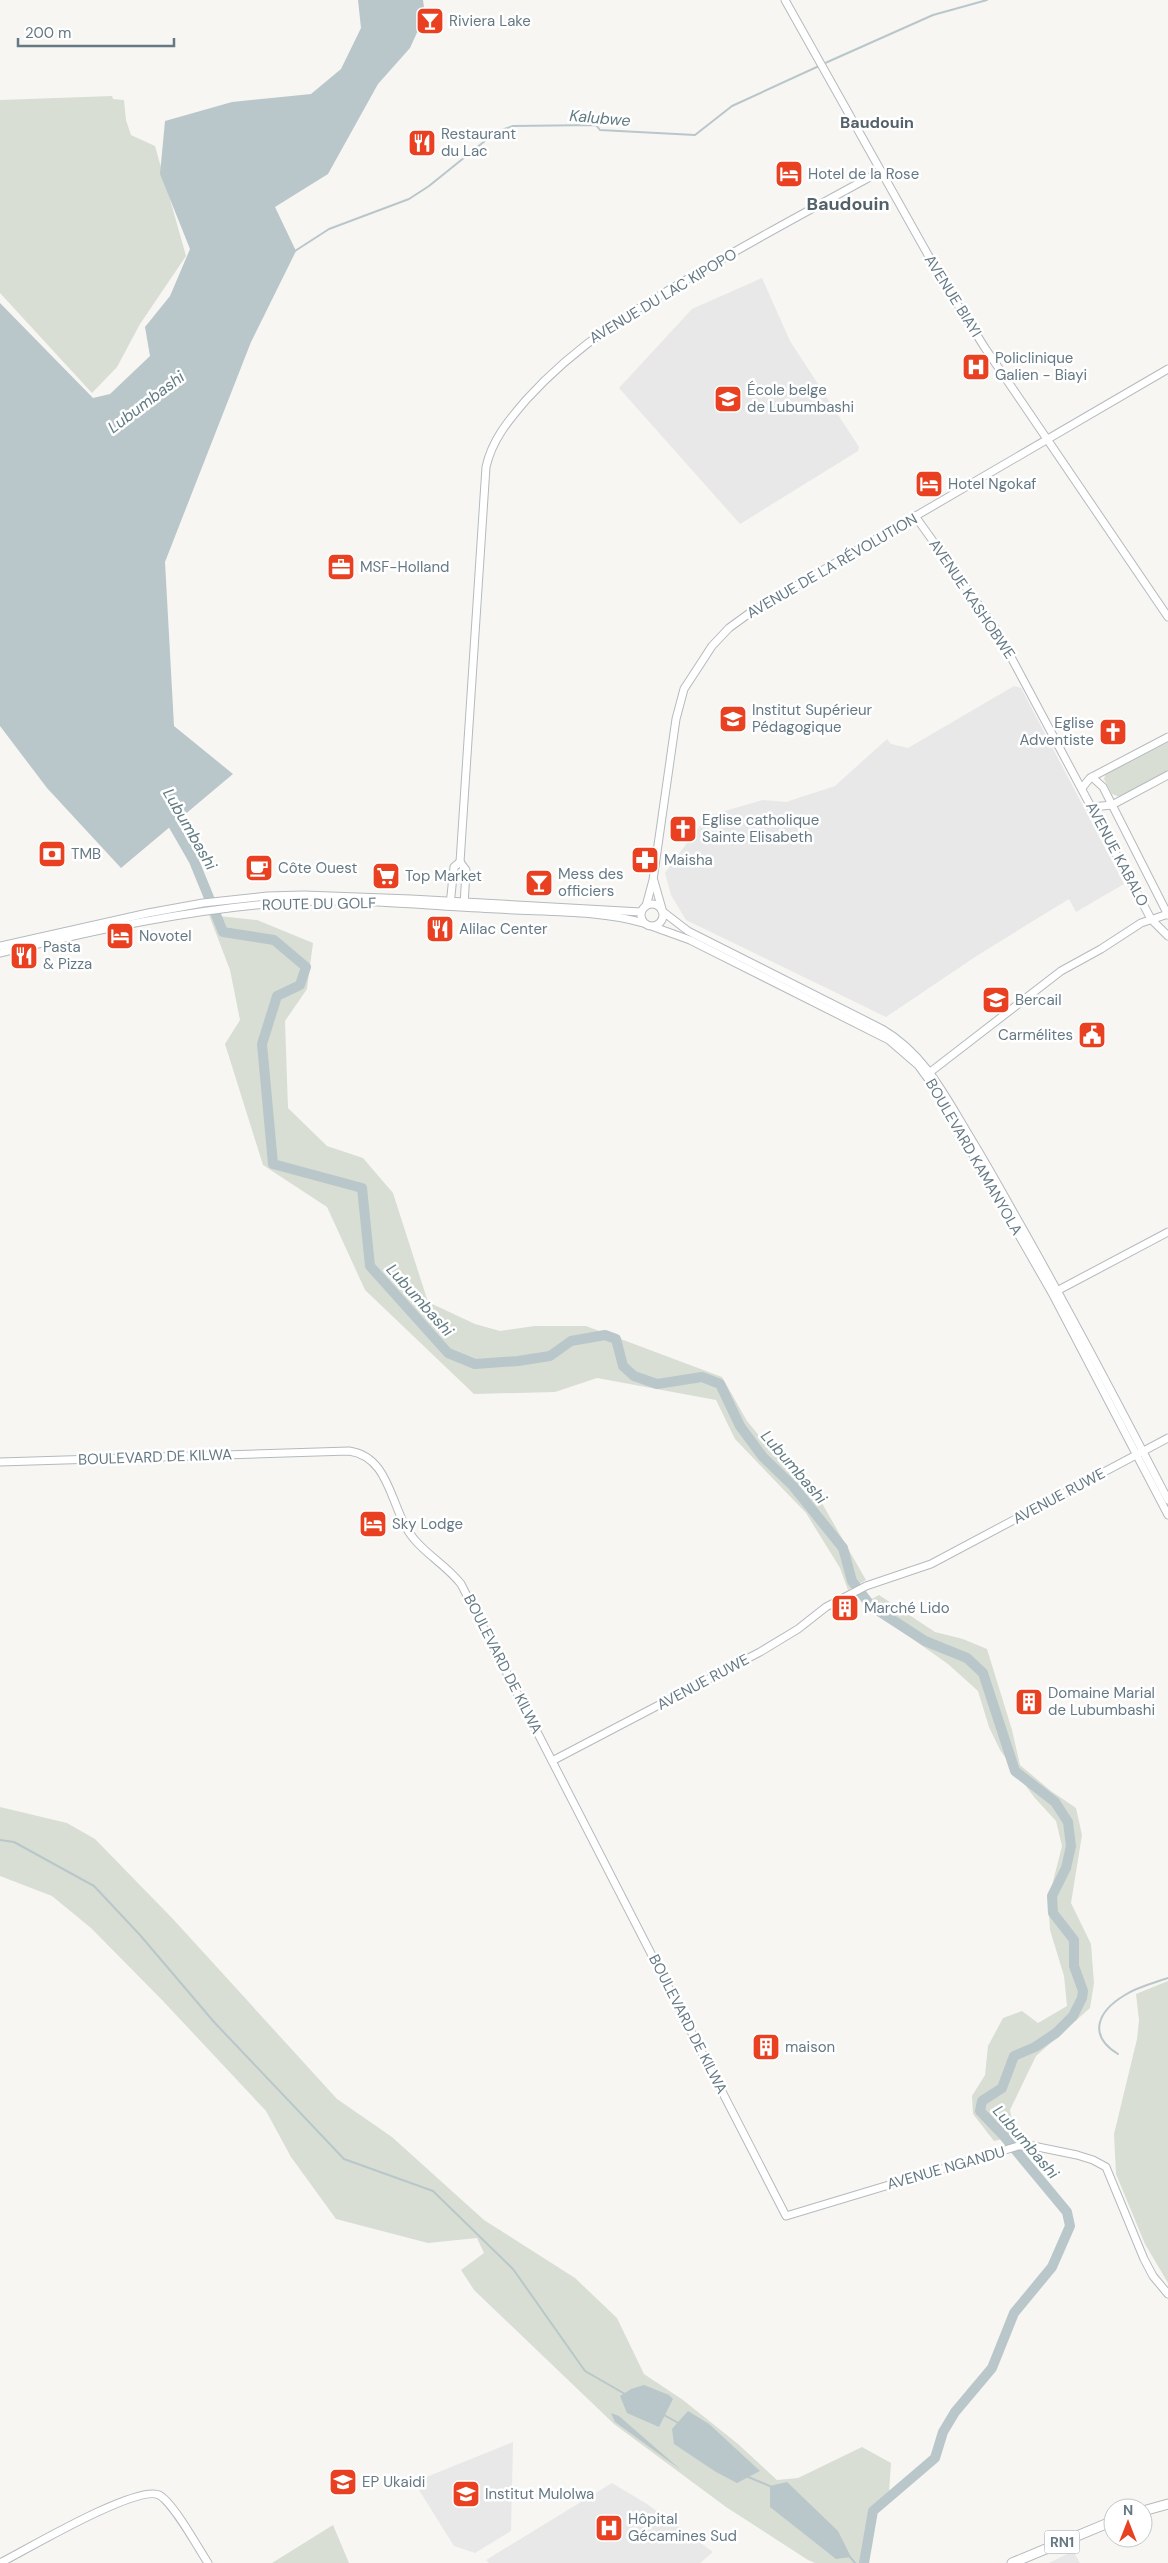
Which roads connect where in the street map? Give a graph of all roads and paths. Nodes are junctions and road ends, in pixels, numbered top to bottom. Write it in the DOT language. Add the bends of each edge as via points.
graph roads {
  1 [pos="785,0"];
  2 [pos="881,171"];
  3 [pos="1168,369"];
  4 [pos="1047,440"];
  5 [pos="915,516"];
  6 [pos="1168,617"];
  7 [pos="1168,737"];
  8 [pos="1073,771"];
  9 [pos="1168,775"];
  10 [pos="1091,777"];
  11 [pos="1082,788"];
  12 [pos="1112,805"];
  13 [pos="1092,807"];
  14 [pos="460,862"];
  15 [pos="653,880"];
  16 [pos="450,904"];
  17 [pos="464,905"];
  18 [pos="213,906"];
  19 [pos="646,906"];
  20 [pos="662,910"];
  21 [pos="641,912"];
  22 [pos="1168,914"];
  23 [pos="1151,919"];
  24 [pos="643,923"];
  25 [pos="654,926"];
  26 [pos="1168,936"];
  27 [pos="0,946"];
  28 [pos="0,953"];
  29 [pos="755,968"];
  30 [pos="928,1073"];
  31 [pos="1168,1232"];
  32 [pos="1055,1292"];
  33 [pos="1168,1438"];
  34 [pos="1140,1453"];
  35 [pos="0,1462"];
  36 [pos="1168,1500"];
  37 [pos="1168,1515"];
  38 [pos="552,1761"];
  39 [pos="786,2216"];
  40 [pos="1168,2294"];
  41 [pos="1168,2504"];
  42 [pos="1153,2508"];
  43 [pos="1103,2526"];
  44 [pos="0,2563"];
  45 [pos="208,2563"];
  46 [pos="1012,2563"];
  1 -- 2 [label="street, AVENUE BIAYI"];
  2 -- 4 [label="street, AVENUE BIAYI" via="941,278"];
  2 -- 14 [label="street, AVENUE DU LAC KIPOPO" via="659,296 578,349 500,431 486,467"];
  3 -- 4 [label="street, AVENUE DE LA RÉVOLUTION"];
  4 -- 5 [label="street, AVENUE DE LA RÉVOLUTION"];
  4 -- 6 [label="street, AVENUE BIAYI"];
  5 -- 8 [label="street, AVENUE KASHOBWE" via="996,629"];
  5 -- 15 [label="street, AVENUE DE LA RÉVOLUTION" via="750,612 723,634 697,666 684,689 676,719"];
  7 -- 10 [label="street"];
  8 -- 10 [label="street"];
  8 -- 11 [label="street, AVENUE KASHOBWE"];
  9 -- 12 [label="street"];
  10 -- 11 [label="street"];
  10 -- 12 [label="street, AVENUE KABALO" via="1103,786"];
  11 -- 13 [label="street, AVENUE KABALO"];
  12 -- 13 [label="street"];
  12 -- 22 [label="street, AVENUE KABALO"];
  13 -- 23 [label="street, AVENUE KABALO"];
  14 -- 16 [label="street" via="454,867"];
  14 -- 17 [label="street" via="466,870"];
  15 -- 19 [label="street, AVENUE DE LA RÉVOLUTION"];
  15 -- 20 [label="street"];
  16 -- 17 [label="street, ROUTE DU GOLF"];
  16 -- 18 [label="street, ROUTE DU GOLF" via="304,902"];
  17 -- 21 [label="street"];
  17 -- 24 [label="street, ROUTE DU GOLF" via="596,915"];
  18 -- 27 [label="street" via="203,903 116,919"];
  18 -- 28 [label="street, ROUTE DU GOLF" via="204,911 128,923"];
  19 -- 20 [label="street" via="655,904"];
  19 -- 21 [label="street"];
  20 -- 25 [label="street" via="662,920"];
  20 -- 29 [label="street, BOULEVARD KAMANYOLA" via="681,927"];
  21 -- 24 [label="street"];
  22 -- 23 [label="street"];
  23 -- 26 [label="street, AVENUE KABALO"];
  23 -- 30 [label="street" via="1050,979"];
  24 -- 25 [label="street"];
  25 -- 29 [label="street, BOULEVARD KAMANYOLA"];
  29 -- 30 [label="street, BOULEVARD KAMANYOLA" via="889,1040"];
  30 -- 32 [label="street, BOULEVARD KAMANYOLA"];
  31 -- 32 [label="street"];
  32 -- 34 [label="street, BOULEVARD KAMANYOLA"];
  33 -- 34 [label="street, AVENUE RUWE"];
  34 -- 36 [label="street, BOULEVARD KAMANYOLA"];
  34 -- 37 [label="street, BOULEVARD KAMANYOLA"];
  34 -- 38 [label="street, AVENUE RUWE" via="931,1564 866,1586 760,1652"];
  35 -- 38 [label="street, BOULEVARD DE KILWA" via="349,1451 367,1457 378,1467 415,1541 448,1568 461,1584"];
  38 -- 39 [label="street, BOULEVARD DE KILWA"];
  39 -- 40 [label="street, AVENUE NGANDU" via="1018,2146 1033,2146 1077,2155 1106,2167 1144,2259"];
  41 -- 42 [label="highway"];
  43 -- 46 [label="highway, RN1"];
  44 -- 45 [label="street" via="108,2506 152,2493 170,2504"];
}
